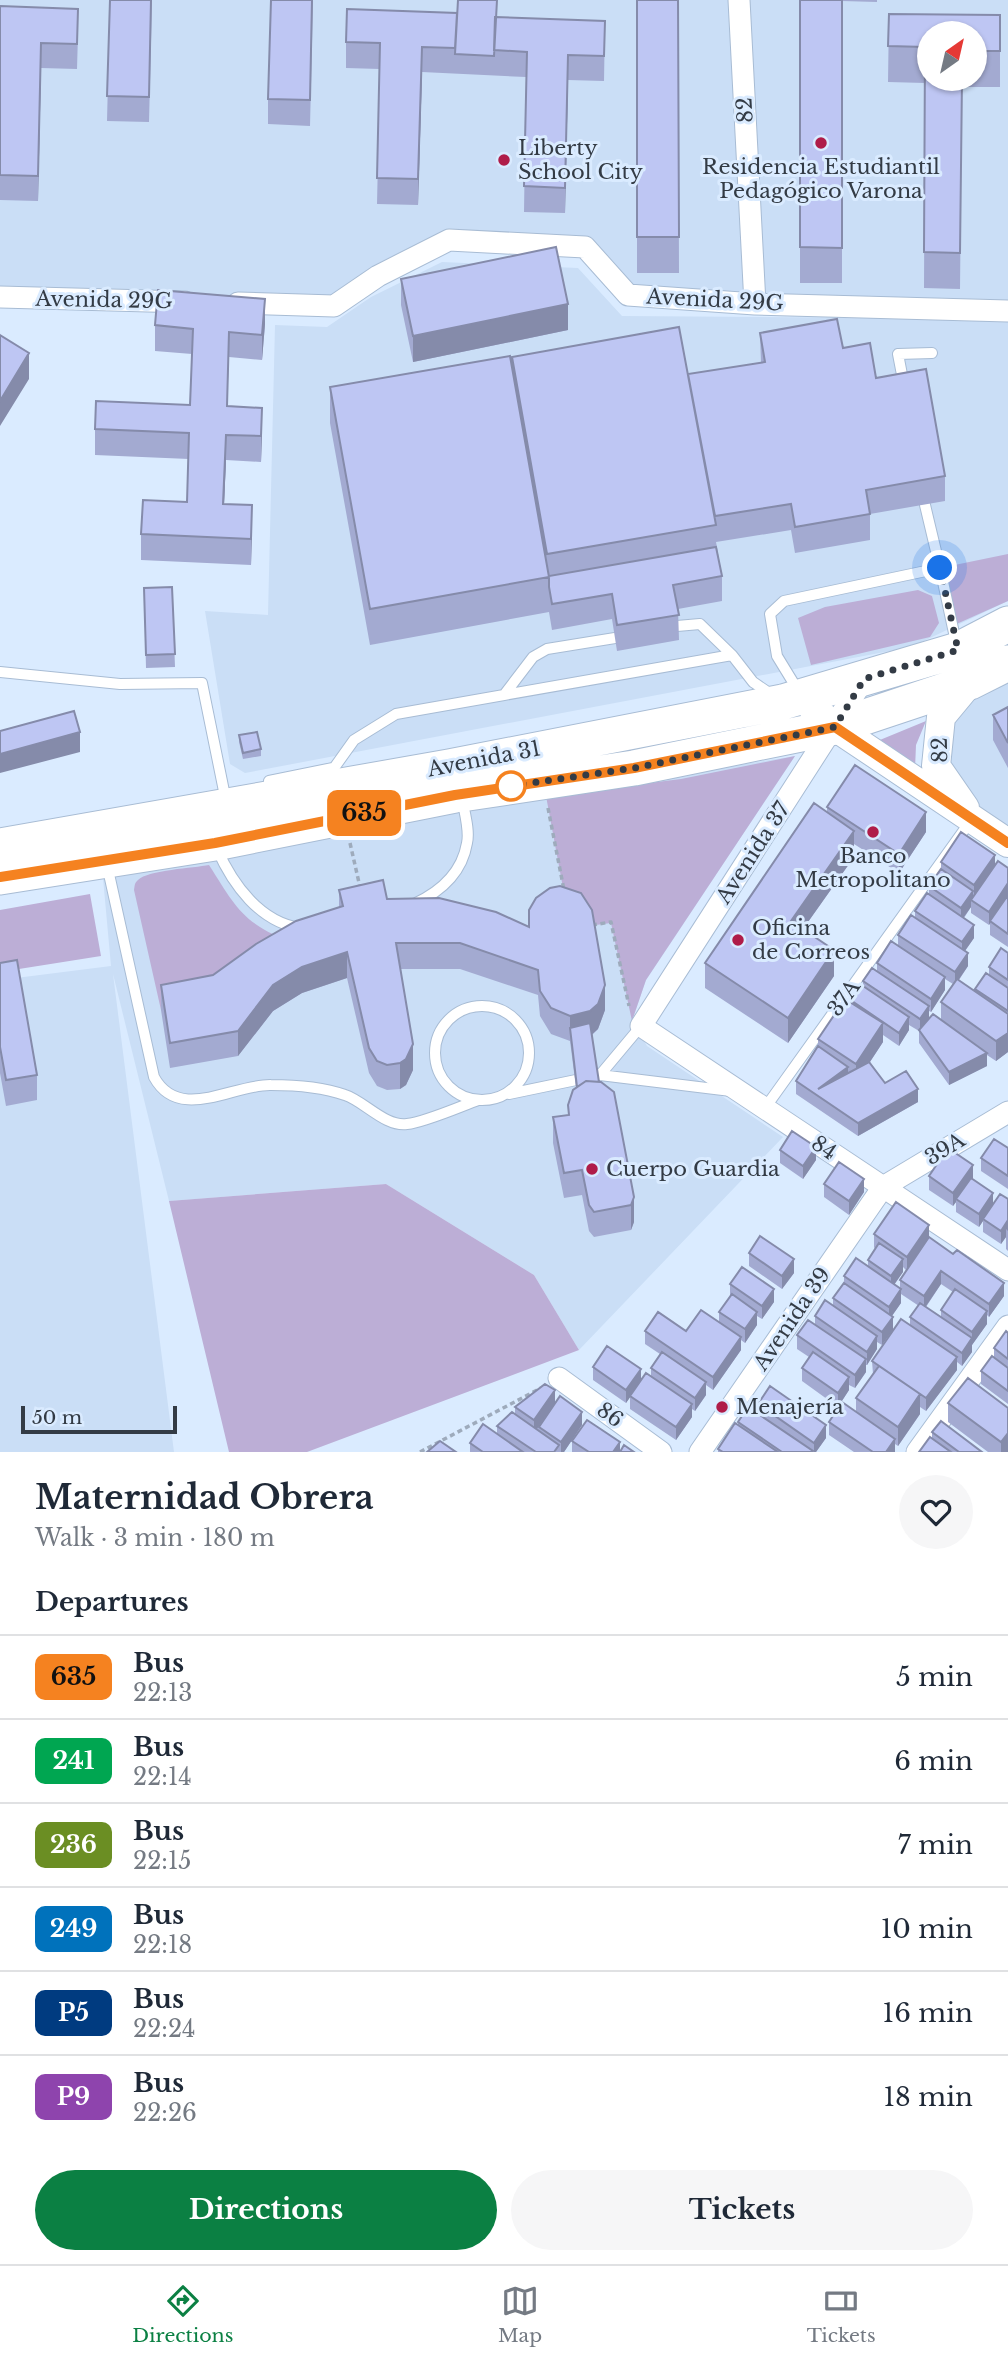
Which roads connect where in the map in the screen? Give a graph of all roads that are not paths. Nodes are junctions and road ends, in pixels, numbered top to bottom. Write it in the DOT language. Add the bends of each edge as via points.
graph roads {
  1 [pos="739,0"];
  2 [pos="0,297"];
  3 [pos="755,304"];
  4 [pos="1008,311"];
  5 [pos="932,353"];
  6 [pos="906,398"];
  7 [pos="926,505"];
  8 [pos="940,568"];
  9 [pos="1008,624"];
  10 [pos="677,626"];
  11 [pos="615,638"];
  12 [pos="958,650"];
  13 [pos="732,655"];
  14 [pos="1008,663"];
  15 [pos="0,672"];
  16 [pos="864,679"];
  17 [pos="970,682"];
  18 [pos="504,695"];
  19 [pos="793,700"];
  20 [pos="835,727"];
  21 [pos="326,778"];
  22 [pos="260,783"];
  23 [pos="228,789"];
  24 [pos="462,794"];
  25 [pos="972,819"];
  26 [pos="215,843"];
  27 [pos="1008,843"];
  28 [pos="0,846"];
  29 [pos="107,862"];
  30 [pos="0,877"];
  31 [pos="405,907"];
  32 [pos="312,930"];
  33 [pos="641,1026"];
  34 [pos="600,1075"];
  35 [pos="741,1092"];
  36 [pos="507,1094"];
  37 [pos="478,1100"];
  38 [pos="765,1108"];
  39 [pos="1008,1112"];
  40 [pos="883,1187"];
  41 [pos="1008,1270"];
  42 [pos="1008,1326"];
  43 [pos="559,1378"];
  44 [pos="661,1452"];
  45 [pos="700,1452"];
  46 [pos="917,1452"];
  1 -- 3 [label="street, 82"];
  2 -- 3 [label="street, Avenida 29G" via="334,306 378,276 449,240 585,247 628,295"];
  3 -- 4 [label="street, Avenida 29G"];
  5 -- 6 [label="lane" via="898,354"];
  7 -- 8 [label="lane"];
  8 -- 12 [label="lane"];
  8 -- 19 [label="lane" via="784,601 770,614 777,656"];
  9 -- 12 [label="main road"];
  10 -- 13 [label="lane" via="700,624"];
  11 -- 18 [label="lane" via="547,649 533,657"];
  12 -- 16 [label="main road, Avenida 31"];
  13 -- 18 [label="lane"];
  13 -- 19 [label="lane" via="753,682"];
  14 -- 17 [label="main road, Avenida 31"];
  15 -- 23 [label="lane" via="120,684 202,683"];
  16 -- 19 [label="main road, Avenida 31"];
  16 -- 20 [label="street, Avenida 37"];
  17 -- 20 [label="main road, Avenida 31"];
  17 -- 25 [label="street, 82" via="941,717 936,766"];
  18 -- 21 [label="lane" via="396,714 354,740"];
  19 -- 20 [label="street, 82"];
  19 -- 21 [label="main road, Avenida 31" via="461,764"];
  20 -- 24 [label="main road, Avenida 31" via="634,768"];
  20 -- 25 [label="street, 82"];
  20 -- 33 [label="street, Avenida 37"];
  21 -- 22 [label="lane"];
  21 -- 23 [label="main road, Avenida 31"];
  23 -- 28 [label="main road, Avenida 31"];
  24 -- 26 [label="main road, Avenida 31"];
  24 -- 31 [label="lane" via="468,841 458,869 439,891"];
  25 -- 27 [label="street, 82"];
  25 -- 38 [label="lane, 37A"];
  26 -- 29 [label="main road, Avenida 31"];
  26 -- 32 [label="lane" via="243,894 262,912 284,926"];
  29 -- 30 [label="main road, Avenida 31"];
  29 -- 37 [label="lane" via="154,1077 170,1097 223,1095 268,1084 314,1087 348,1095 377,1115 405,1125"];
  33 -- 34 [label="lane"];
  33 -- 35 [label="street, 84"];
  34 -- 35 [label="lane"];
  34 -- 36 [label="lane"];
  35 -- 38 [label="street, 84"];
  36 -- 37 [label="lane"];
  36 -- 37 [label="lane" via="527,1071 528,1039 509,1014 479,1005 450,1017 435,1045 440,1076 463,1097"];
  38 -- 40 [label="street, 84"];
  39 -- 40 [label="street, 39A"];
  40 -- 41 [label="street, 84"];
  40 -- 45 [label="street, Avenida 39"];
  42 -- 46 [label="street"];
  43 -- 44 [label="street, 86"];
}
